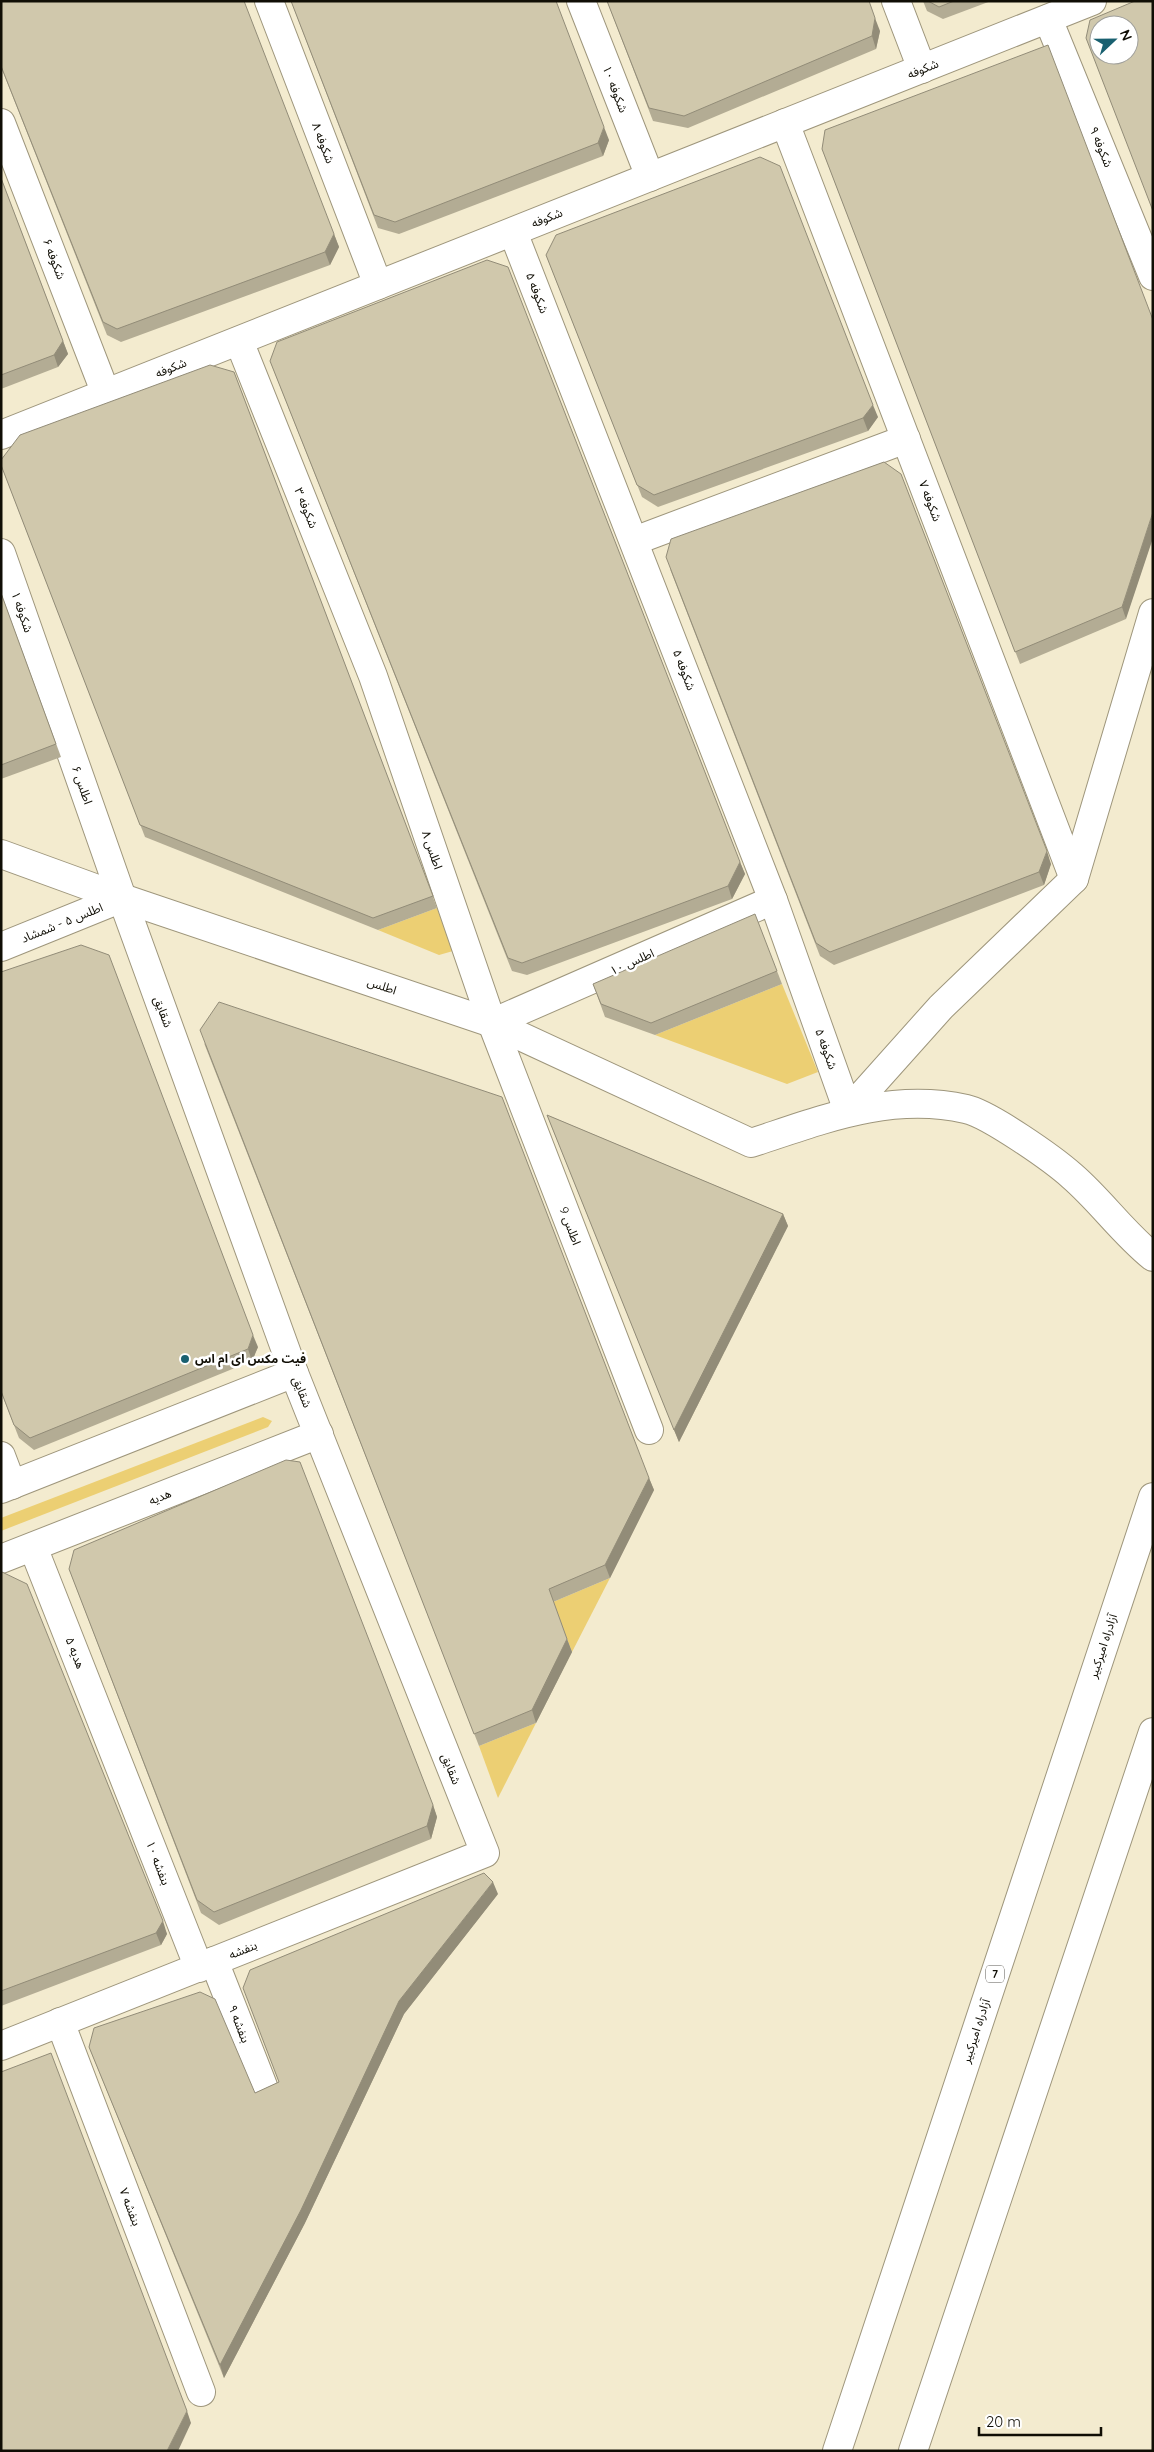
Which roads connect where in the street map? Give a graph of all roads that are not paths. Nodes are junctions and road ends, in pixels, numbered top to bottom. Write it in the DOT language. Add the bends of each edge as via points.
graph roads {
  1 [pos="268,1"];
  2 [pos="581,1"];
  3 [pos="896,1"];
  4 [pos="1092,1"];
  5 [pos="1048,19"];
  6 [pos="922,69"];
  7 [pos="1,123"];
  8 [pos="785,123"];
  9 [pos="650,177"];
  10 [pos="513,232"];
  11 [pos="1153,276"];
  12 [pos="378,286"];
  13 [pos="239,341"];
  14 [pos="106,394"];
  15 [pos="1,435"];
  16 [pos="906,439"];
  17 [pos="634,541"];
  18 [pos="1,553"];
  19 [pos="1153,613"];
  20 [pos="43,671"];
  21 [pos="373,676"];
  22 [pos="1,854"];
  23 [pos="1074,879"];
  24 [pos="122,898"];
  25 [pos="773,900"];
  26 [pos="1,947"];
  27 [pos="492,1023"];
  28 [pos="848,1111"];
  29 [pos="1153,1257"];
  30 [pos="294,1373"];
  31 [pos="648,1430"];
  32 [pos="319,1434"];
  33 [pos="1,1456"];
  34 [pos="7,1487"];
  35 [pos="1153,1497"];
  36 [pos="33,1547"];
  37 [pos="1,1559"];
  38 [pos="1153,1732"];
  39 [pos="118,1758"];
  40 [pos="485,1853"];
  41 [pos="206,1965"];
  42 [pos="60,2022"];
  43 [pos="1,2046"];
  44 [pos="263,2086"];
  45 [pos="201,2392"];
  46 [pos="836,2451"];
  47 [pos="913,2451"];
  1 -- 12 [label="main road, شکوفه ۸"];
  2 -- 9 [label="main road, شکوفه ۱۰"];
  3 -- 6 [label="main road"];
  4 -- 5 [label="main road, شکوفه"];
  5 -- 6 [label="main road, شکوفه"];
  5 -- 11 [label="main road, شکوفه ۹"];
  6 -- 8 [label="main road, شکوفه"];
  7 -- 14 [label="main road, شکوفه ۶"];
  8 -- 9 [label="main road, شکوفه"];
  8 -- 16 [label="main road, شکوفه ۷"];
  9 -- 10 [label="main road, شکوفه"];
  10 -- 12 [label="main road, شکوفه"];
  10 -- 17 [label="main road, شکوفه ۵"];
  12 -- 13 [label="main road, شکوفه"];
  13 -- 14 [label="main road, شکوفه"];
  13 -- 21 [label="main road, شکوفه ۳"];
  14 -- 15 [label="main road, شکوفه"];
  16 -- 17 [label="main road"];
  16 -- 23 [label="main road, شکوفه ۷"];
  17 -- 25 [label="main road, شکوفه ۵"];
  18 -- 20 [label="main road, شکوفه ۱"];
  19 -- 23 [label="main road"];
  20 -- 24 [label="main road, اطلس ۶"];
  21 -- 27 [label="main road, اطلس ۸"];
  22 -- 24 [label="main road, اطلس"];
  23 -- 28 [label="main road" via="942,1007"];
  24 -- 26 [label="main road, اطلس ۵ - شمشاد"];
  24 -- 27 [label="main road, اطلس"];
  24 -- 30 [label="main road, شقایق"];
  25 -- 27 [label="main road, اطلس ۱۰"];
  25 -- 28 [label="main road, شکوفه ۵"];
  27 -- 28 [label="main road, اطلس" via="751,1144"];
  27 -- 31 [label="main road, اطلس 9"];
  28 -- 29 [label="main road" via="909,1103 968,1109 1008,1131 1072,1176 1132,1240"];
  30 -- 32 [label="main road, شقایق"];
  30 -- 34 [label="main road"];
  32 -- 36 [label="main road, هدیه"];
  32 -- 40 [label="main road, شقایق"];
  33 -- 34 [label="main road"];
  35 -- 46 [label="main road, آزادراه امیرکبیر / 7"];
  36 -- 37 [label="main road, هدیه"];
  36 -- 39 [label="main road, هدیه ۵"];
  38 -- 47 [label="main road"];
  39 -- 41 [label="main road, بنفشه ۱۰"];
  40 -- 41 [label="main road, بنفشه"];
  41 -- 42 [label="main road, بنفشه"];
  41 -- 44 [label="main road, بنفشه ۹"];
  42 -- 43 [label="main road, بنفشه"];
  42 -- 45 [label="main road, بنفشه ۷"];
}
